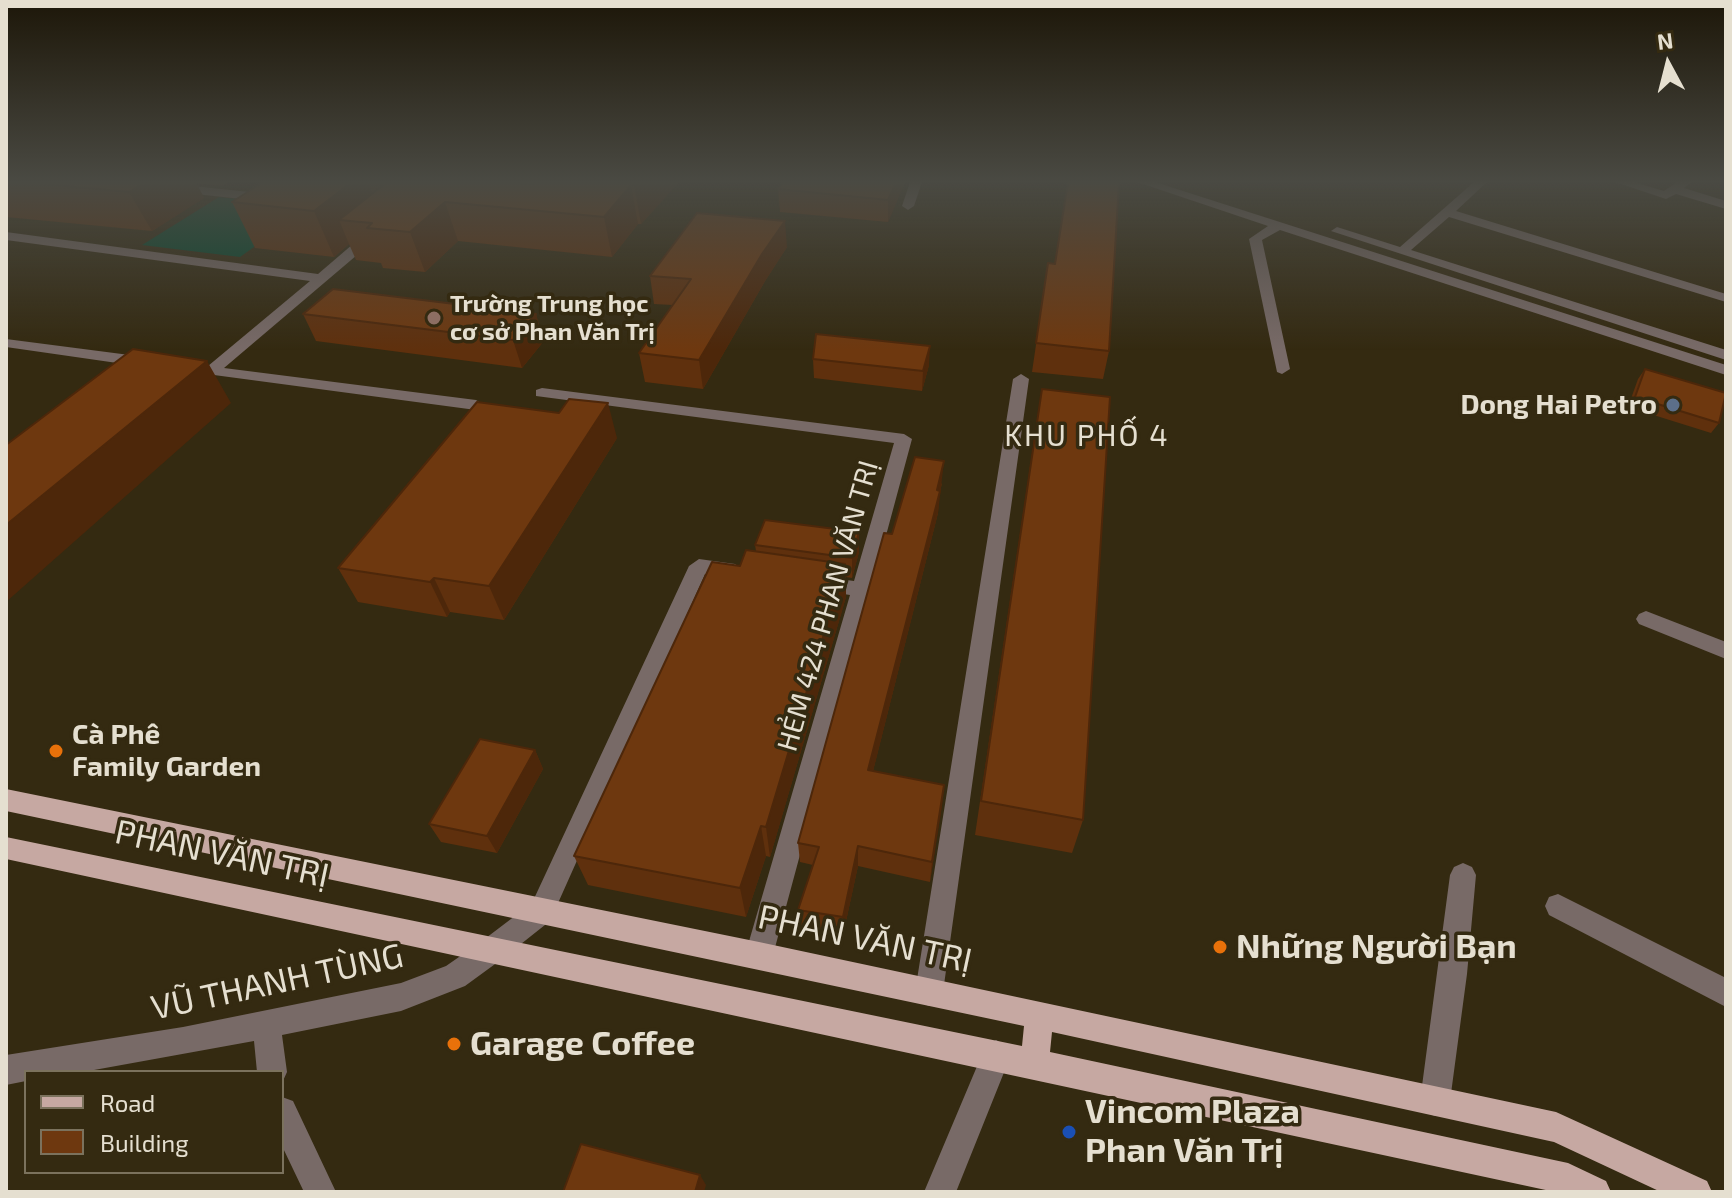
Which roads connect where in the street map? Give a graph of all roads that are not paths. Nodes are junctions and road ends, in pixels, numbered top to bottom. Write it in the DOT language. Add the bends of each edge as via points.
graph roads {
  1 [pos="20,238"];
  2 [pos="369,238"];
  3 [pos="1257,238"];
  4 [pos="1315,238"];
  5 [pos="1358,238"];
  6 [pos="1418,238"];
  7 [pos="1531,238"];
  8 [pos="1402,252"];
  9 [pos="321,278"];
  10 [pos="1726,298"];
  11 [pos="6,343"];
  12 [pos="1726,355"];
  13 [pos="158,364"];
  14 [pos="189,368"];
  15 [pos="1282,369"];
  16 [pos="1726,370"];
  17 [pos="211,371"];
  18 [pos="1021,379"];
  19 [pos="542,393"];
  20 [pos="476,405"];
  21 [pos="758,574"];
  22 [pos="803,580"];
  23 [pos="862,589"];
  24 [pos="1646,619"];
  25 [pos="1726,651"];
  26 [pos="6,800"];
  27 [pos="6,848"];
  28 [pos="1463,875"];
  29 [pos="1558,906"];
  30 [pos="541,912"];
  31 [pos="492,950"];
  32 [pos="759,955"];
  33 [pos="929,992"];
  34 [pos="1726,993"];
  35 [pos="1040,1016"];
  36 [pos="266,1024"];
  37 [pos="996,1055"];
  38 [pos="1034,1064"];
  39 [pos="6,1070"];
  40 [pos="272,1070"];
  41 [pos="1435,1101"];
  42 [pos="284,1116"];
  43 [pos="320,1192"];
  44 [pos="940,1192"];
  45 [pos="1595,1192"];
  46 [pos="1696,1192"];
  1 -- 9 [label="street"];
  2 -- 9 [label="street"];
  3 -- 15 [label="street"];
  4 -- 16 [label="street"];
  5 -- 8 [label="street"];
  6 -- 8 [label="street"];
  7 -- 10 [label="street"];
  8 -- 12 [label="street"];
  9 -- 17 [label="street"];
  11 -- 13 [label="street"];
  14 -- 17 [label="street"];
  17 -- 20 [label="street"];
  18 -- 33 [label="street"];
  19 -- 23 [label="street, HẺM 424 PHAN VĂN TRỊ" via="904,439"];
  21 -- 30 [label="street" via="699,566"];
  22 -- 23 [label="street"];
  23 -- 32 [label="street, HẺM 424 PHAN VĂN TRỊ"];
  24 -- 25 [label="street"];
  26 -- 30 [label="main road, PHAN VĂN TRỊ"];
  27 -- 31 [label="main road, PHAN VĂN TRỊ"];
  28 -- 41 [label="street"];
  29 -- 34 [label="street"];
  30 -- 31 [label="street, VŨ THANH TÙNG"];
  30 -- 32 [label="main road, PHAN VĂN TRỊ"];
  31 -- 36 [label="street, VŨ THANH TÙNG" via="455,976 401,997"];
  31 -- 37 [label="main road, PHAN VĂN TRỊ"];
  32 -- 33 [label="main road, PHAN VĂN TRỊ"];
  33 -- 35 [label="main road, PHAN VĂN TRỊ"];
  35 -- 38 [label="main road"];
  35 -- 41 [label="main road, PHAN VĂN TRỊ"];
  36 -- 39 [label="street, VŨ THANH TÙNG"];
  36 -- 40 [label="street"];
  37 -- 38 [label="main road, PHAN VĂN TRỊ"];
  37 -- 44 [label="street"];
  38 -- 45 [label="main road, PHAN VĂN TRỊ" via="1568,1179"];
  41 -- 46 [label="main road, PHAN VĂN TRỊ" via="1556,1127"];
  42 -- 43 [label="street"];
}
